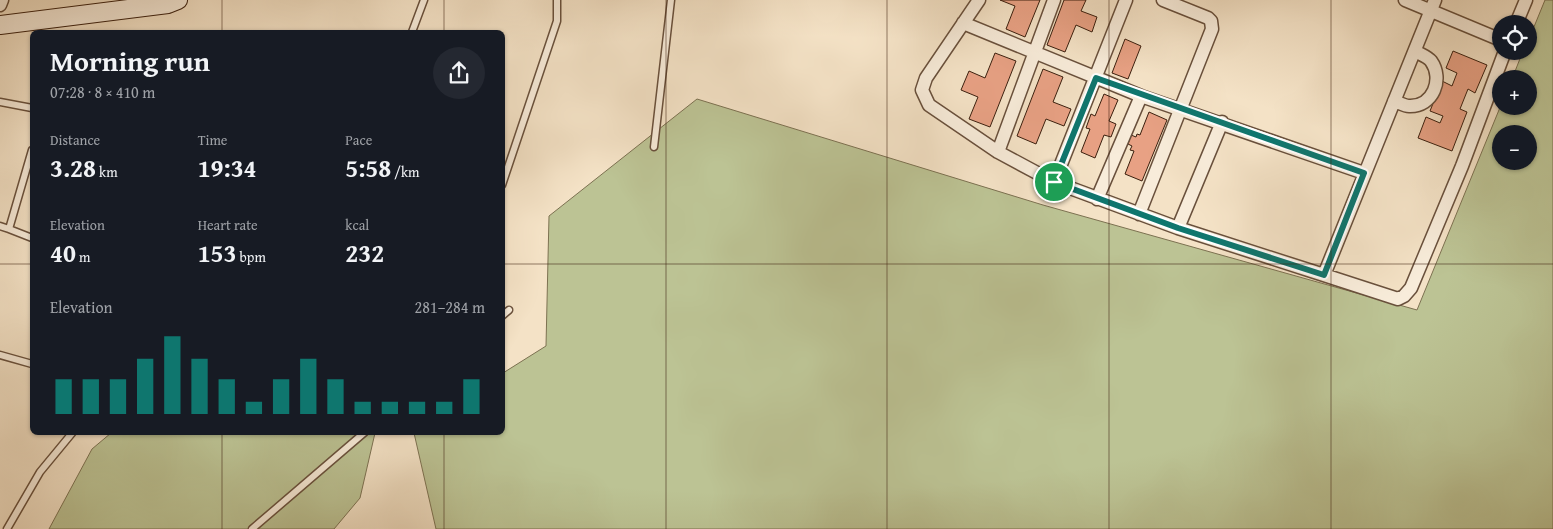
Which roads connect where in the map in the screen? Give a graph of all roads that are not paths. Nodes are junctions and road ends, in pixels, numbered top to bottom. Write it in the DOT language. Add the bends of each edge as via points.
graph roads {
  1 [pos="2,0"];
  2 [pos="178,0"];
  3 [pos="424,0"];
  4 [pos="557,0"];
  5 [pos="671,0"];
  6 [pos="979,0"];
  7 [pos="1054,0"];
  8 [pos="1126,0"];
  9 [pos="1163,0"];
  10 [pos="1405,0"];
  11 [pos="1526,0"];
  12 [pos="0,5"];
  13 [pos="1433,6"];
  14 [pos="1520,15"];
  15 [pos="963,23"];
  16 [pos="0,25"];
  17 [pos="413,30"];
  18 [pos="1492,36"];
  19 [pos="1415,51"];
  20 [pos="1034,52"];
  21 [pos="1502,60"];
  22 [pos="1096,78"];
  23 [pos="1141,96"];
  24 [pos="1394,101"];
  25 [pos="0,102"];
  26 [pos="30,108"];
  27 [pos="1181,109"];
  28 [pos="1222,122"];
  29 [pos="654,146"];
  30 [pos="998,152"];
  31 [pos="30,157"];
  32 [pos="1364,173"];
  33 [pos="505,176"];
  34 [pos="1054,182"];
  35 [pos="1097,199"];
  36 [pos="1139,214"];
  37 [pos="0,226"];
  38 [pos="1178,228"];
  39 [pos="9,229"];
  40 [pos="30,237"];
  41 [pos="1324,275"];
  42 [pos="509,310"];
  43 [pos="505,313"];
  44 [pos="0,354"];
  45 [pos="30,363"];
  46 [pos="71,435"];
  47 [pos="362,435"];
  48 [pos="7,529"];
  49 [pos="252,529"];
  1 -- 12 [label="street"];
  2 -- 16 [label="street" via="168,4"];
  3 -- 17 [label="lane"];
  4 -- 33 [label="lane" via="557,21"];
  5 -- 29 [label="lane"];
  6 -- 15 [label="street"];
  7 -- 20 [label="street"];
  8 -- 22 [label="street"];
  9 -- 27 [label="street" via="1197,12 1208,18 1212,25"];
  10 -- 13 [label="street"];
  11 -- 14 [label="street"];
  13 -- 18 [label="street"];
  13 -- 19 [label="street"];
  15 -- 20 [label="street"];
  15 -- 30 [label="street" via="926,78 922,96 929,105"];
  19 -- 24 [label="street"];
  19 -- 24 [label="street" via="1430,60 1437,74 1435,90 1420,104 1409,106"];
  20 -- 22 [label="street"];
  20 -- 30 [label="street"];
  21 -- 41 [label="street" via="1411,288 1398,299"];
  22 -- 23 [label="street"];
  22 -- 34 [label="street"];
  23 -- 27 [label="street"];
  23 -- 35 [label="street"];
  24 -- 32 [label="street"];
  25 -- 26 [label="lane"];
  27 -- 28 [label="street"];
  27 -- 36 [label="street"];
  28 -- 32 [label="street"];
  28 -- 38 [label="street"];
  30 -- 34 [label="street"];
  31 -- 39 [label="lane"];
  32 -- 41 [label="street"];
  34 -- 35 [label="street"];
  35 -- 36 [label="street"];
  36 -- 38 [label="street"];
  37 -- 39 [label="lane"];
  38 -- 41 [label="street"];
  39 -- 40 [label="lane"];
  42 -- 43 [label="lane"];
  44 -- 45 [label="lane"];
  46 -- 48 [label="lane" via="40,472"];
  47 -- 49 [label="lane"];
}
